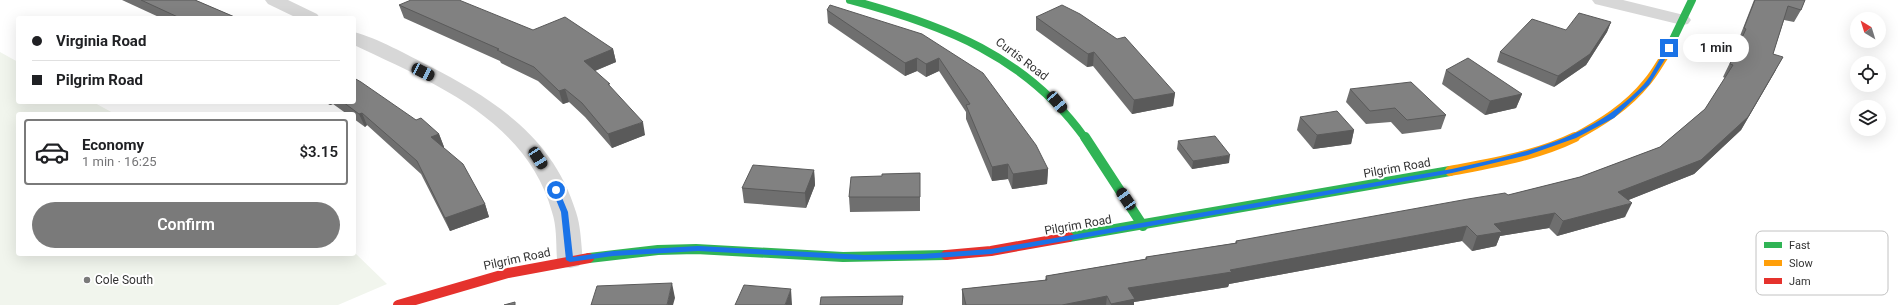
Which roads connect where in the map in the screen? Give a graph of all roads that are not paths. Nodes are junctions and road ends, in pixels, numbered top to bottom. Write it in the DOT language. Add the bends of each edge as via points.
graph roads {
  1 [pos="274,0"];
  2 [pos="850,0"];
  3 [pos="1601,0"];
  4 [pos="1692,0"];
  5 [pos="307,16"];
  6 [pos="1682,20"];
  7 [pos="356,39"];
  8 [pos="1143,226"];
  9 [pos="570,260"];
  10 [pos="398,305"];
  1 -- 5 [label="street"];
  2 -- 8 [label="street, Curtis Road" via="905,14 952,30 997,52 1016,66 1057,102 1073,121"];
  3 -- 6 [label="street"];
  4 -- 6 [label="street, Pilgrim Road"];
  6 -- 8 [label="street, Pilgrim Road" via="1659,67 1632,100 1612,117 1560,143 1474,167"];
  7 -- 9 [label="street" via="476,99 514,129 531,148 556,190 564,212"];
  8 -- 9 [label="street, Pilgrim Road" via="948,256 822,256 698,249 613,253"];
  9 -- 10 [label="street, Pilgrim Road" via="472,281"];
}
